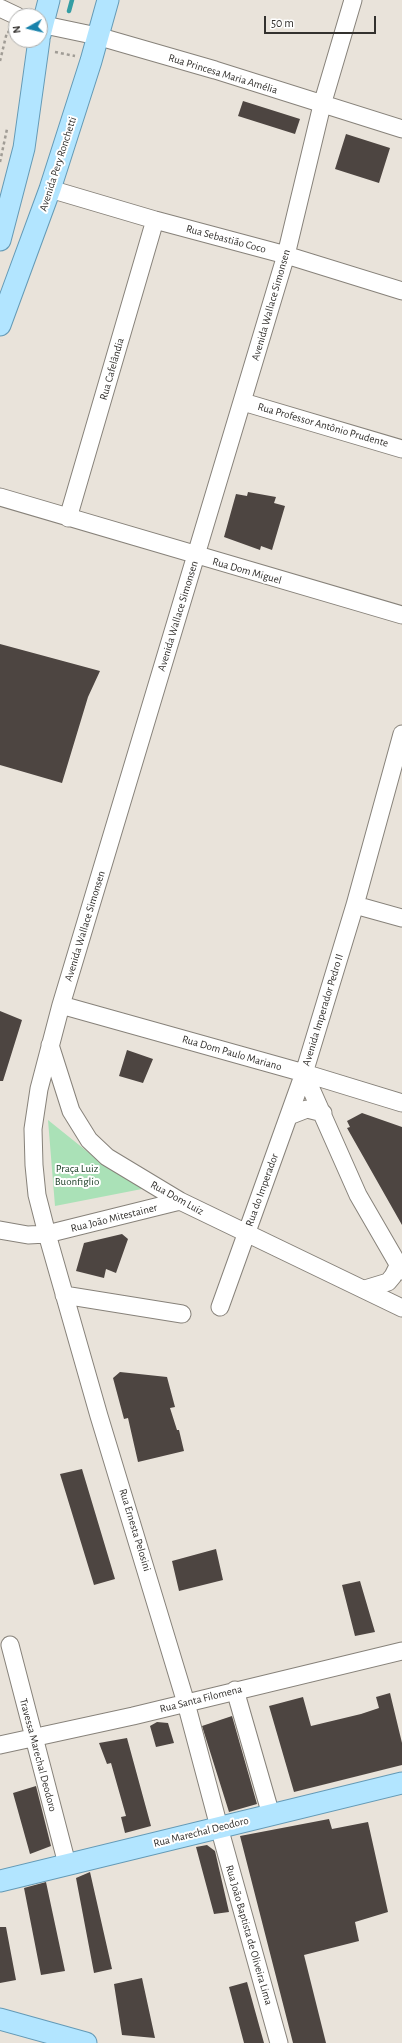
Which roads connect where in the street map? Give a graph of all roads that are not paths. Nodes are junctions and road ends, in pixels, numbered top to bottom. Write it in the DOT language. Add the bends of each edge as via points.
graph roads {
  1 [pos="108,0"];
  2 [pos="353,0"];
  3 [pos="48,32"];
  4 [pos="97,36"];
  5 [pos="38,48"];
  6 [pos="322,105"];
  7 [pos="402,129"];
  8 [pos="50,189"];
  9 [pos="155,220"];
  10 [pos="0,240"];
  11 [pos="286,255"];
  12 [pos="402,291"];
  13 [pos="0,325"];
  14 [pos="243,402"];
  15 [pos="402,448"];
  16 [pos="0,497"];
  17 [pos="68,518"];
  18 [pos="196,556"];
  19 [pos="402,615"];
  20 [pos="402,734"];
  21 [pos="355,905"];
  22 [pos="402,918"];
  23 [pos="61,1005"];
  24 [pos="50,1045"];
  25 [pos="304,1073"];
  26 [pos="402,1103"];
  27 [pos="323,1113"];
  28 [pos="289,1116"];
  29 [pos="180,1201"];
  30 [pos="0,1230"];
  31 [pos="48,1234"];
  32 [pos="246,1234"];
  33 [pos="400,1267"];
  34 [pos="365,1289"];
  35 [pos="64,1295"];
  36 [pos="220,1307"];
  37 [pos="402,1308"];
  38 [pos="182,1314"];
  39 [pos="10,1645"];
  40 [pos="402,1650"];
  41 [pos="235,1690"];
  42 [pos="186,1703"];
  43 [pos="33,1737"];
  44 [pos="0,1745"];
  45 [pos="402,1783"];
  46 [pos="271,1815"];
  47 [pos="219,1827"];
  48 [pos="67,1864"];
  49 [pos="0,1881"];
  50 [pos="0,2019"];
  51 [pos="86,2043"];
  52 [pos="279,2043"];
  1 -- 4 [label="main road, Avenida Pery Ronchetti"];
  2 -- 6 [label="street, Avenida Wallace Simonsen"];
  3 -- 4 [label="street, Rua Princesa Maria Amélia"];
  4 -- 6 [label="street, Rua Princesa Maria Amélia" via="215,70"];
  4 -- 8 [label="main road, Avenida Pery Ronchetti"];
  5 -- 10 [label="main road" via="24,148"];
  6 -- 7 [label="street, Rua Princesa Maria Amélia"];
  6 -- 11 [label="street, Avenida Wallace Simonsen"];
  8 -- 9 [label="street, Rua Sebastião Coco"];
  8 -- 13 [label="main road, Avenida Pery Ronchetti"];
  9 -- 11 [label="street, Rua Sebastião Coco"];
  9 -- 17 [label="street, Rua Cafelândia"];
  11 -- 12 [label="street, Rua Sebastião Coco"];
  11 -- 14 [label="street, Avenida Wallace Simonsen"];
  14 -- 15 [label="street, Rua Professor Antônio Prudente"];
  14 -- 18 [label="street, Avenida Wallace Simonsen"];
  16 -- 17 [label="street, Rua Dom Miguel"];
  17 -- 18 [label="street, Rua Dom Miguel"];
  18 -- 19 [label="street, Rua Dom Miguel"];
  18 -- 23 [label="street, Avenida Wallace Simonsen"];
  20 -- 21 [label="street, Avenida Imperador Pedro II"];
  21 -- 22 [label="street"];
  21 -- 25 [label="street, Avenida Imperador Pedro II"];
  23 -- 24 [label="street, Avenida Wallace Simonsen"];
  23 -- 25 [label="street, Rua Dom Paulo Mariano"];
  24 -- 29 [label="street, Rua Dom Luiz" via="72,1111 89,1140 107,1157"];
  24 -- 31 [label="street, Avenida Wallace Simonsen" via="39,1089 33,1129 38,1195"];
  25 -- 26 [label="street, Rua Dom Paulo Mariano"];
  25 -- 27 [label="street, Avenida Imperador Pedro II"];
  25 -- 28 [label="street, Rua do Imperador"];
  27 -- 28 [label="street" via="308,1110"];
  27 -- 33 [label="street, Avenida Imperador Pedro II" via="358,1195"];
  28 -- 32 [label="street, Rua do Imperador"];
  29 -- 31 [label="street, Rua João Mitestainer"];
  29 -- 32 [label="street, Rua Dom Luiz"];
  30 -- 31 [label="street, Rua João Mitestainer" via="28,1235"];
  31 -- 35 [label="street, Rua Ernesta Pelosini"];
  32 -- 34 [label="street, Rua Dom Luiz"];
  32 -- 36 [label="street, Rua do Imperador"];
  33 -- 34 [label="street" via="388,1282"];
  34 -- 37 [label="street, Rua Dom Luiz"];
  35 -- 38 [label="street"];
  35 -- 42 [label="street, Rua Ernesta Pelosini"];
  39 -- 43 [label="street, Travessa Marechal Deodoro"];
  40 -- 41 [label="street, Rua Santa Filomena"];
  41 -- 42 [label="street, Rua Santa Filomena"];
  41 -- 46 [label="street"];
  42 -- 43 [label="street, Rua Santa Filomena"];
  42 -- 47 [label="street, Rua Ernesta Pelosini"];
  43 -- 44 [label="street, Rua Santa Filomena"];
  43 -- 48 [label="street, Travessa Marechal Deodoro"];
  45 -- 46 [label="main road, Rua Marechal Deodoro"];
  46 -- 47 [label="main road, Rua Marechal Deodoro"];
  47 -- 48 [label="main road, Rua Marechal Deodoro" via="166,1834"];
  47 -- 52 [label="street, Rua João Baptista de Oliveira Lima"];
  48 -- 49 [label="main road, Rua Marechal Deodoro"];
  50 -- 51 [label="main road"];
}
